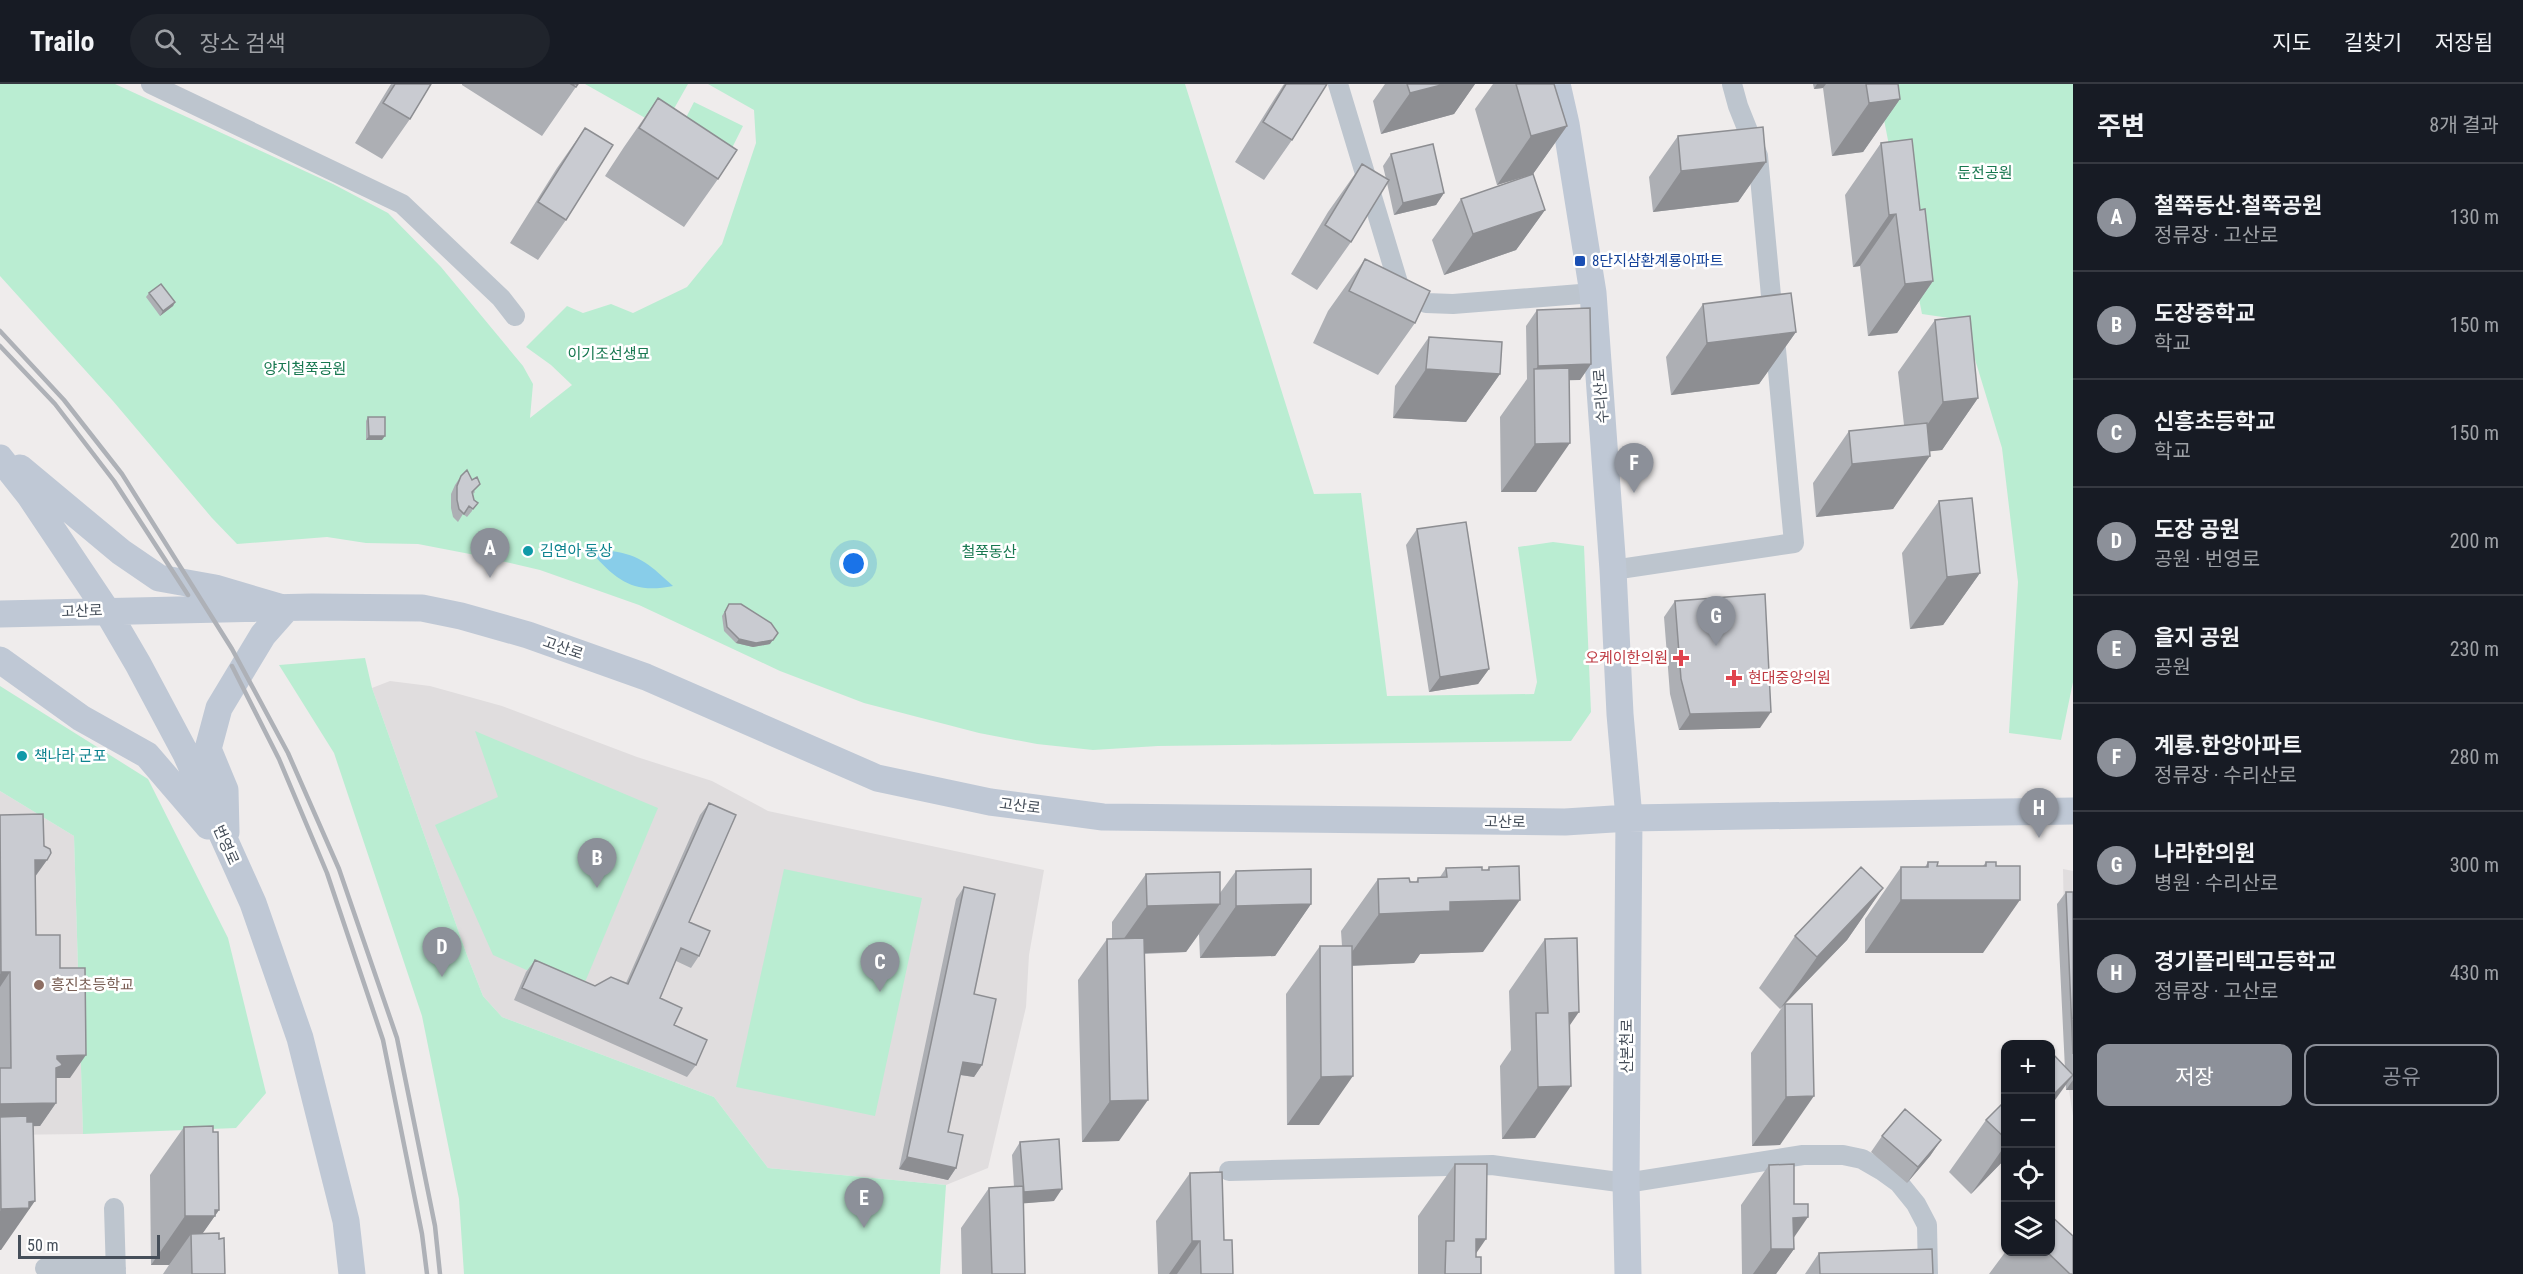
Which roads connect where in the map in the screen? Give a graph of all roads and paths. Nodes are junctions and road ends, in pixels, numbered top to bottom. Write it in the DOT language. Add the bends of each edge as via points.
graph roads {
  1 [pos="150,84"];
  2 [pos="1338,84"];
  3 [pos="1557,84"];
  4 [pos="1732,84"];
  5 [pos="1593,293"];
  6 [pos="515,316"];
  7 [pos="0,452"];
  8 [pos="0,458"];
  9 [pos="1613,570"];
  10 [pos="286,609"];
  11 [pos="107,611"];
  12 [pos="0,614"];
  13 [pos="0,660"];
  14 [pos="2073,811"];
  15 [pos="1629,818"];
  16 [pos="226,847"];
  17 [pos="1228,1171"];
  18 [pos="1626,1183"];
  19 [pos="114,1208"];
  20 [pos="45,1264"];
  21 [pos="116,1271"];
  22 [pos="352,1274"];
  23 [pos="1628,1274"];
  24 [pos="1928,1274"];
  1 -- 6 [label="street" via="402,204"];
  2 -- 5 [label="street" via="1399,286 1426,303 1453,304"];
  3 -- 5 [label="street, 수리산로"];
  4 -- 9 [label="street" via="1758,156 1794,543"];
  5 -- 9 [label="street, 수리산로"];
  7 -- 10 [label="street" via="121,552 159,578 215,588"];
  8 -- 11 [label="street, 번영로"];
  9 -- 15 [label="street, 수리산로"];
  10 -- 11 [label="street, 고산로"];
  10 -- 15 [label="street, 고산로" via="422,608 461,615 646,677 877,778 990,802 1103,817 1564,822"];
  10 -- 16 [label="street" via="263,635 219,708 208,749 225,790"];
  11 -- 12 [label="street, 고산로"];
  11 -- 16 [label="street, 번영로" via="186,754"];
  13 -- 16 [label="street" via="81,718 147,755"];
  14 -- 15 [label="street, 고산로"];
  15 -- 18 [label="street, 산본천로"];
  16 -- 22 [label="street, 번영로" via="253,903 300,1038 346,1221"];
  17 -- 18 [label="street" via="1492,1165"];
  18 -- 23 [label="street, 산본천로"];
  18 -- 24 [label="street" via="1803,1155 1862,1159 1899,1183 1916,1204 1927,1225"];
  19 -- 21 [label="street"];
  20 -- 21 [label="street"];
}
